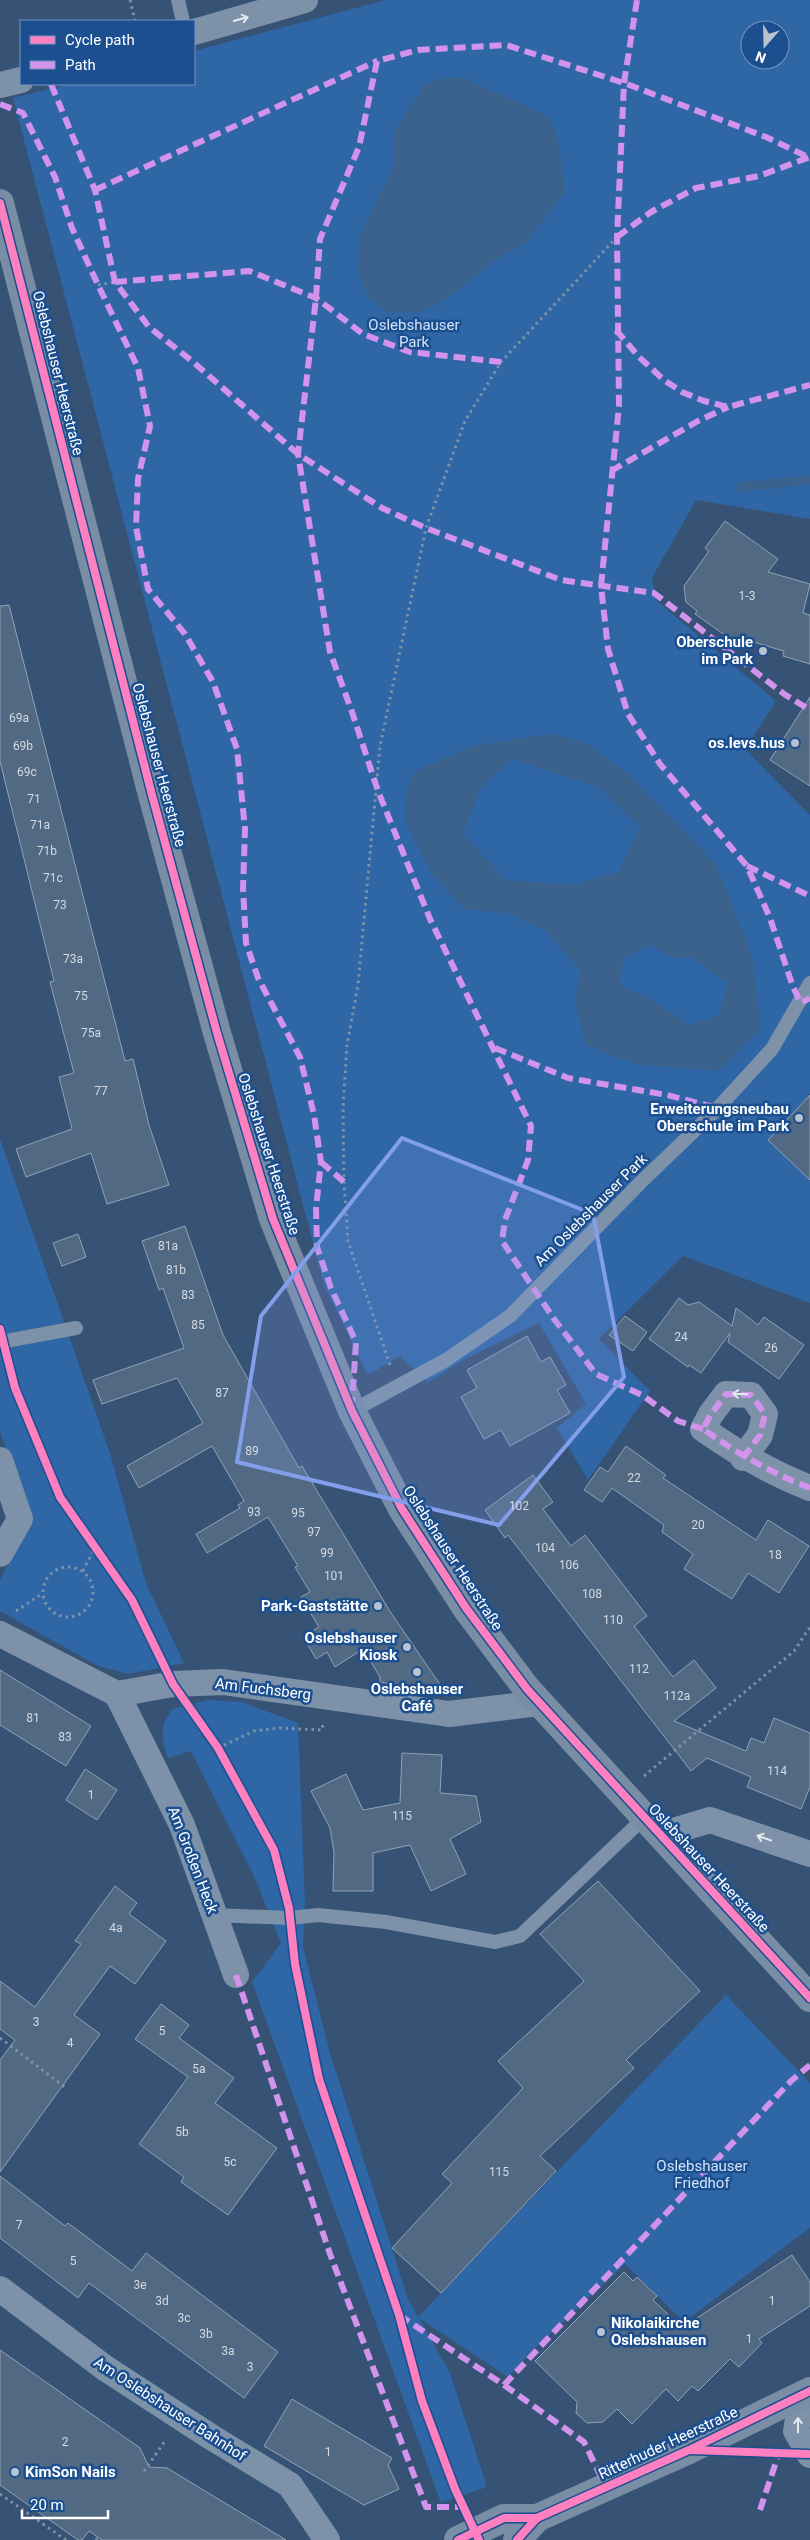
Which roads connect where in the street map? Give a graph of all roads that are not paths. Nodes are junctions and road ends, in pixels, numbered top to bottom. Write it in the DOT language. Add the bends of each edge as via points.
graph roads {
  1 [pos="178,0"];
  2 [pos="305,0"];
  3 [pos="183,20"];
  4 [pos="195,32"];
  5 [pos="20,80"];
  6 [pos="0,85"];
  7 [pos="0,204"];
  8 [pos="810,983"];
  9 [pos="76,1328"];
  10 [pos="0,1342"];
  11 [pos="352,1411"];
  12 [pos="743,1458"];
  13 [pos="0,1460"];
  14 [pos="810,1488"];
  15 [pos="0,1554"];
  16 [pos="6,1624"];
  17 [pos="117,1694"];
  18 [pos="539,1703"];
  19 [pos="652,1827"];
  20 [pos="810,1854"];
  21 [pos="214,1915"];
  22 [pos="236,1975"];
  23 [pos="810,1998"];
  24 [pos="0,2289"];
  25 [pos="806,2393"];
  26 [pos="809,2454"];
  27 [pos="537,2518"];
  28 [pos="328,2540"];
  29 [pos="458,2540"];
  30 [pos="517,2540"];
  1 -- 3 [label="lane"];
  4 -- 2 [label="street, one-way"];
  5 -- 6 [label="street"];
  7 -- 11 [label="main road, Oslebshauser Heerstraße" via="147,776 217,1033 273,1219"];
  8 -- 11 [label="lane, Am Oslebshauser Park" via="772,1049 718,1108 510,1316 446,1360"];
  9 -- 10 [label="lane"];
  11 -- 18 [label="main road, Oslebshauser Heerstraße" via="402,1509 466,1608"];
  12 -- 14 [label="street"];
  13 -- 15 [label="street" via="20,1519"];
  16 -- 17 [label="street"];
  17 -- 18 [label="street, Am Fuchsberg" via="173,1684 223,1682 449,1714"];
  17 -- 21 [label="street, Am Großen Heck" via="182,1825"];
  18 -- 19 [label="main road, Oslebshauser Heerstraße"];
  20 -- 19 [label="street, one-way" via="710,1820"];
  19 -- 21 [label="lane" via="520,1936 495,1942 386,1922 318,1915 290,1918"];
  19 -- 23 [label="main road, Oslebshauser Heerstraße"];
  21 -- 22 [label="street, Am Großen Heck"];
  24 -- 28 [label="street, Am Oslebshauser Bahnhof" via="105,2368 290,2485"];
  26 -- 25 [label="street, one-way" via="796,2431"];
  25 -- 27 [label="main road, Ritterhuder Heerstraße"];
  27 -- 29 [label="main road, Ritterhuder Heerstraße" via="504,2518"];
  27 -- 30 [label="main road, Ritterhuder Heerstraße"];
}
